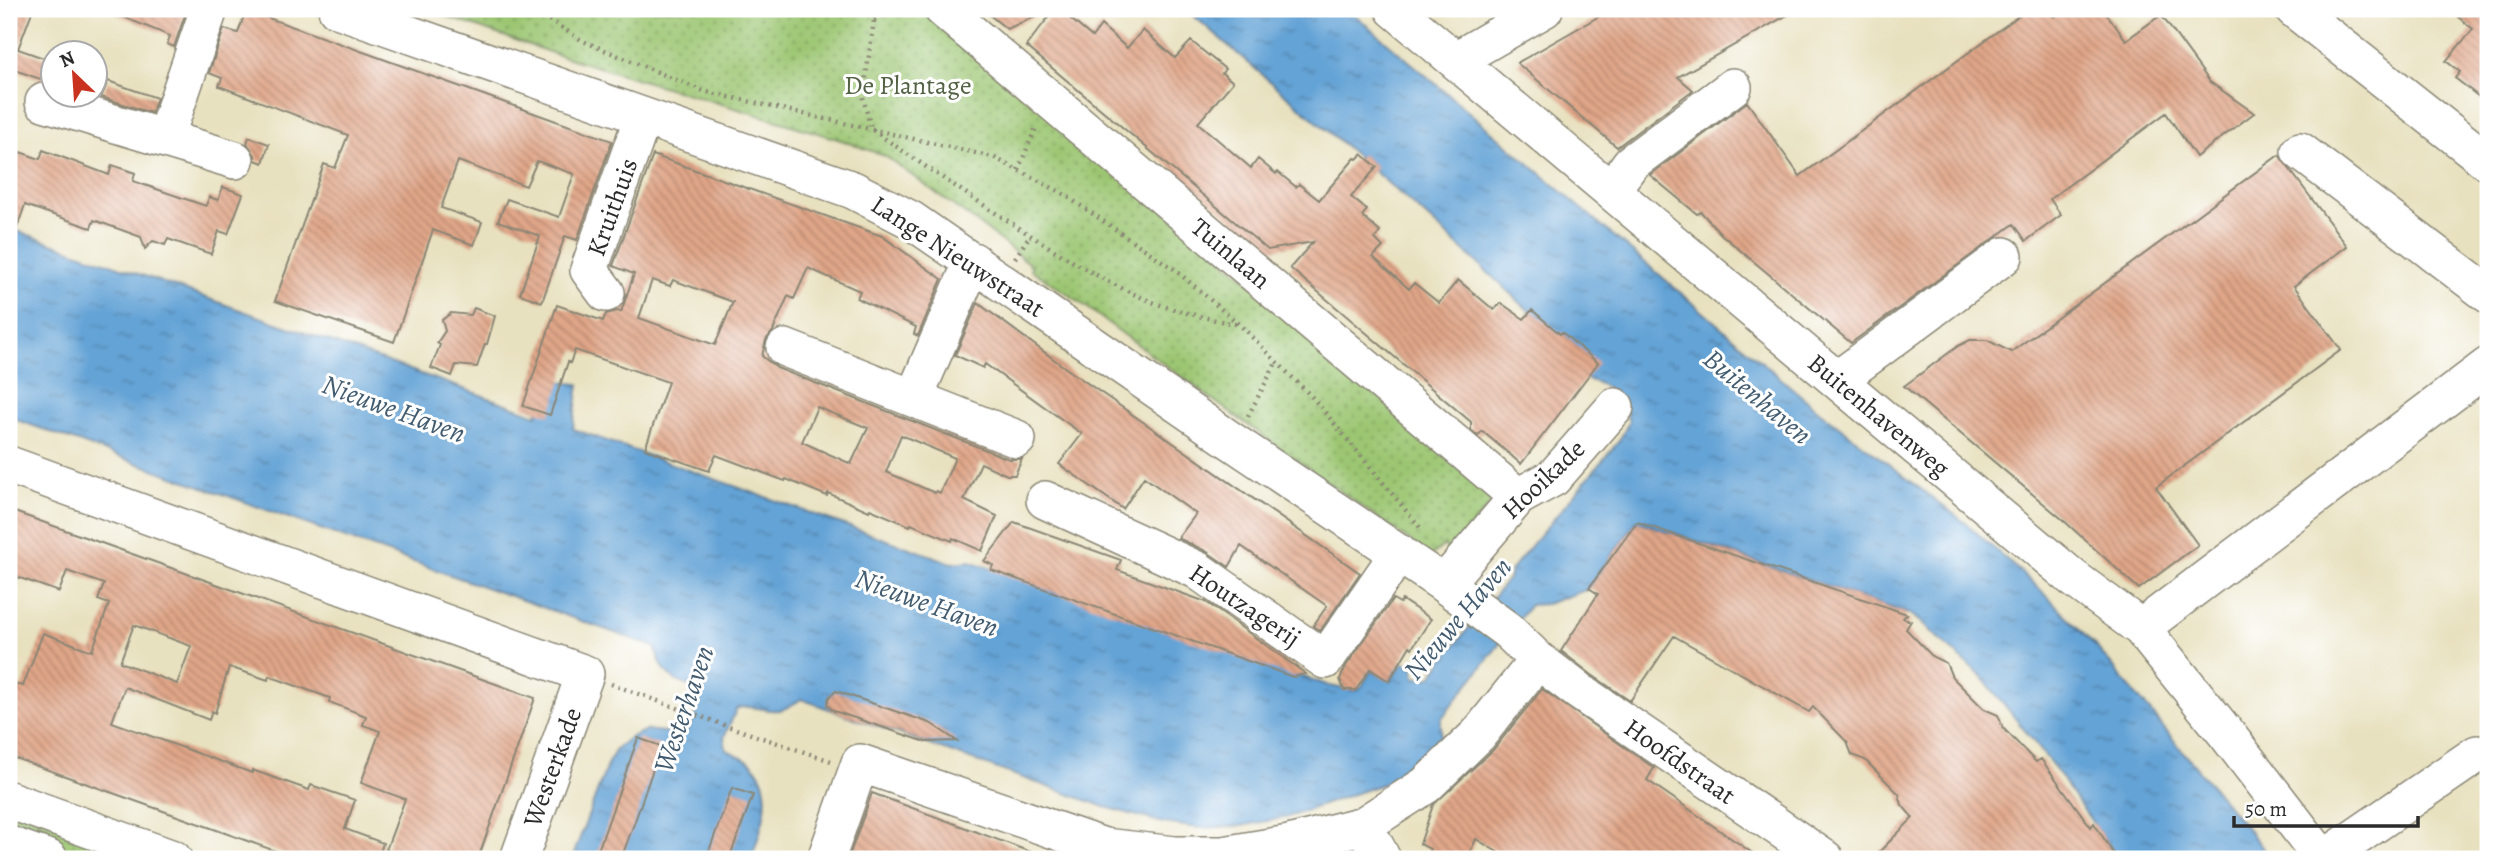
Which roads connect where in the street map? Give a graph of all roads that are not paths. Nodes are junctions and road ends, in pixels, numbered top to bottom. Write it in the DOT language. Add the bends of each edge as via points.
graph roads {
  1 [pos="209,9"];
  2 [pos="337,9"];
  3 [pos="943,9"];
  4 [pos="1394,9"];
  5 [pos="1544,9"];
  6 [pos="2294,9"];
  7 [pos="1456,60"];
  8 [pos="1733,87"];
  9 [pos="64,108"];
  10 [pos="643,117"];
  11 [pos="165,138"];
  12 [pos="2300,151"];
  13 [pos="235,160"];
  14 [pos="2488,162"];
  15 [pos="1611,190"];
  16 [pos="2004,256"];
  17 [pos="973,261"];
  18 [pos="606,293"];
  19 [pos="2488,294"];
  20 [pos="785,348"];
  21 [pos="2488,366"];
  22 [pos="1837,380"];
  23 [pos="914,398"];
  24 [pos="1615,407"];
  25 [pos="1017,439"];
  26 [pos="9,465"];
  27 [pos="1518,497"];
  28 [pos="1045,500"];
  29 [pos="1412,545"];
  30 [pos="1444,584"];
  31 [pos="2141,628"];
  32 [pos="1538,660"];
  33 [pos="2477,754"];
  34 [pos="9,800"];
  35 [pos="1364,825"];
  36 [pos="9,845"];
  37 [pos="1175,857"];
  38 [pos="49,859"];
  39 [pos="173,859"];
  40 [pos="519,859"];
  41 [pos="826,859"];
  42 [pos="1382,859"];
  43 [pos="1825,859"];
  44 [pos="2324,859"];
  1 -- 11 [label="street"];
  2 -- 10 [label="street, Lange Nieuwstraat"];
  3 -- 27 [label="street, Tuinlaan"];
  4 -- 7 [label="street, Buitenhavenweg"];
  5 -- 7 [label="street"];
  6 -- 14 [label="street"];
  7 -- 15 [label="street, Buitenhavenweg"];
  8 -- 15 [label="street" via="1631,163"];
  9 -- 11 [label="street"];
  10 -- 17 [label="street, Lange Nieuwstraat" via="853,190 911,220"];
  10 -- 18 [label="street, Kruithuis" via="589,270"];
  11 -- 13 [label="street"];
  12 -- 19 [label="street"];
  15 -- 22 [label="street, Buitenhavenweg"];
  16 -- 22 [label="street"];
  17 -- 23 [label="street"];
  17 -- 29 [label="street, Lange Nieuwstraat" via="1230,440"];
  20 -- 23 [label="street"];
  21 -- 31 [label="street"];
  22 -- 31 [label="street, Buitenhavenweg" via="2073,578"];
  23 -- 25 [label="street"];
  24 -- 27 [label="street, Hooikade" via="1553,478"];
  26 -- 40 [label="street, Westerkade" via="586,674"];
  27 -- 30 [label="street, Hooikade"];
  28 -- 29 [label="street, Houtzagerij" via="1197,570 1325,660"];
  29 -- 30 [label="street, Lange Nieuwstraat"];
  30 -- 32 [label="street, Hoofdstraat" via="1507,630"];
  31 -- 44 [label="street, Buitenhavenweg"];
  32 -- 35 [label="street" via="1478,735 1426,785"];
  32 -- 43 [label="street, Hoofdstraat"];
  33 -- 44 [label="street"];
  34 -- 39 [label="street"];
  35 -- 37 [label="street" via="1289,844"];
  35 -- 42 [label="street"];
  36 -- 38 [label="street"];
  37 -- 41 [label="street" via="1104,847 859,766"];
}
